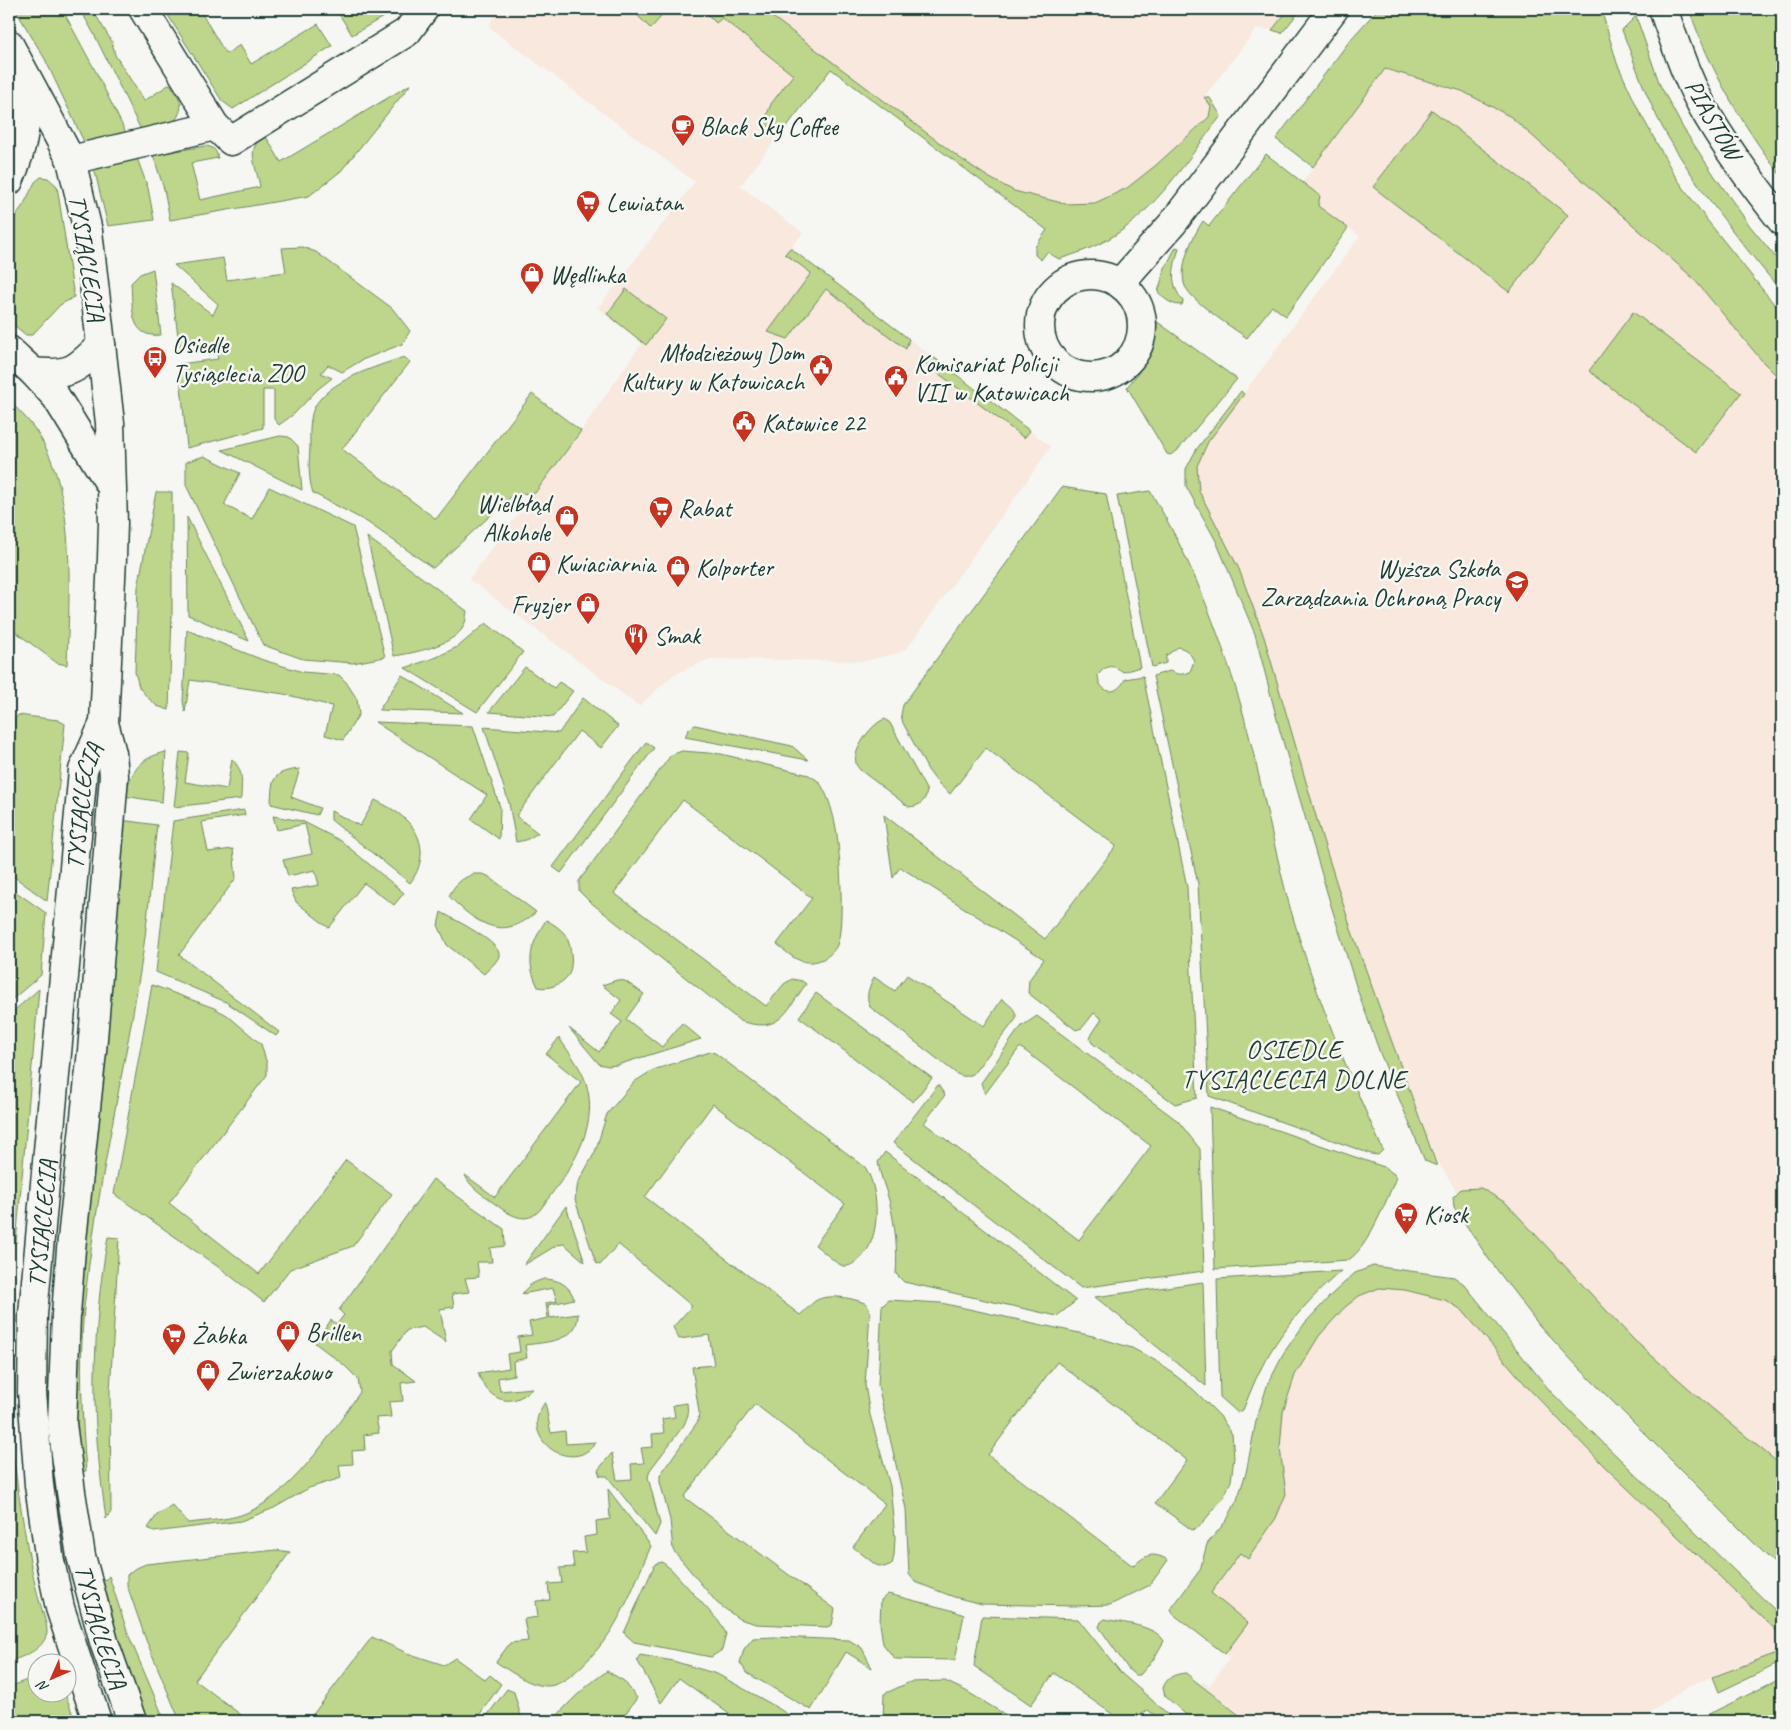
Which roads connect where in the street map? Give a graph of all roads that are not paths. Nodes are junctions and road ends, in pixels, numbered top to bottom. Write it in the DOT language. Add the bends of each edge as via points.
graph roads {
  1 [pos="143,9"];
  2 [pos="424,9"];
  3 [pos="1334,9"];
  4 [pos="1662,9"];
  5 [pos="9,44"];
  6 [pos="215,126"];
  7 [pos="71,160"];
  8 [pos="9,181"];
  9 [pos="1782,221"];
  10 [pos="1120,283"];
  11 [pos="101,345"];
  12 [pos="9,350"];
  13 [pos="33,372"];
  14 [pos="112,488"];
  15 [pos="104,723"];
  16 [pos="97,1721"];
  17 [pos="132,1721"];
  1 -- 6 [label="street"];
  2 -- 6 [label="street" via="407,32 231,140"];
  3 -- 10 [label="street" via="1173,223"];
  4 -- 9 [label="street, PIASTÓW" via="1708,117"];
  5 -- 7 [label="street, TYSIĄCLECIA"];
  5 -- 8 [label="street" via="22,84 26,122 21,149"];
  6 -- 7 [label="street"];
  7 -- 11 [label="street, TYSIĄCLECIA" via="88,231"];
  11 -- 13 [label="street" via="82,365 68,372"];
  11 -- 14 [label="street, TYSIĄCLECIA" via="110,423"];
  12 -- 13 [label="street"];
  13 -- 14 [label="street" via="56,397"];
  14 -- 15 [label="street, TYSIĄCLECIA"];
  15 -- 16 [label="street, TYSIĄCLECIA" via="83,770 33,1314 32,1392 39,1484 50,1561 60,1608"];
  15 -- 17 [label="street, TYSIĄCLECIA" via="114,776 92,1052 71,1249 62,1424 81,1556 104,1642"];
}
